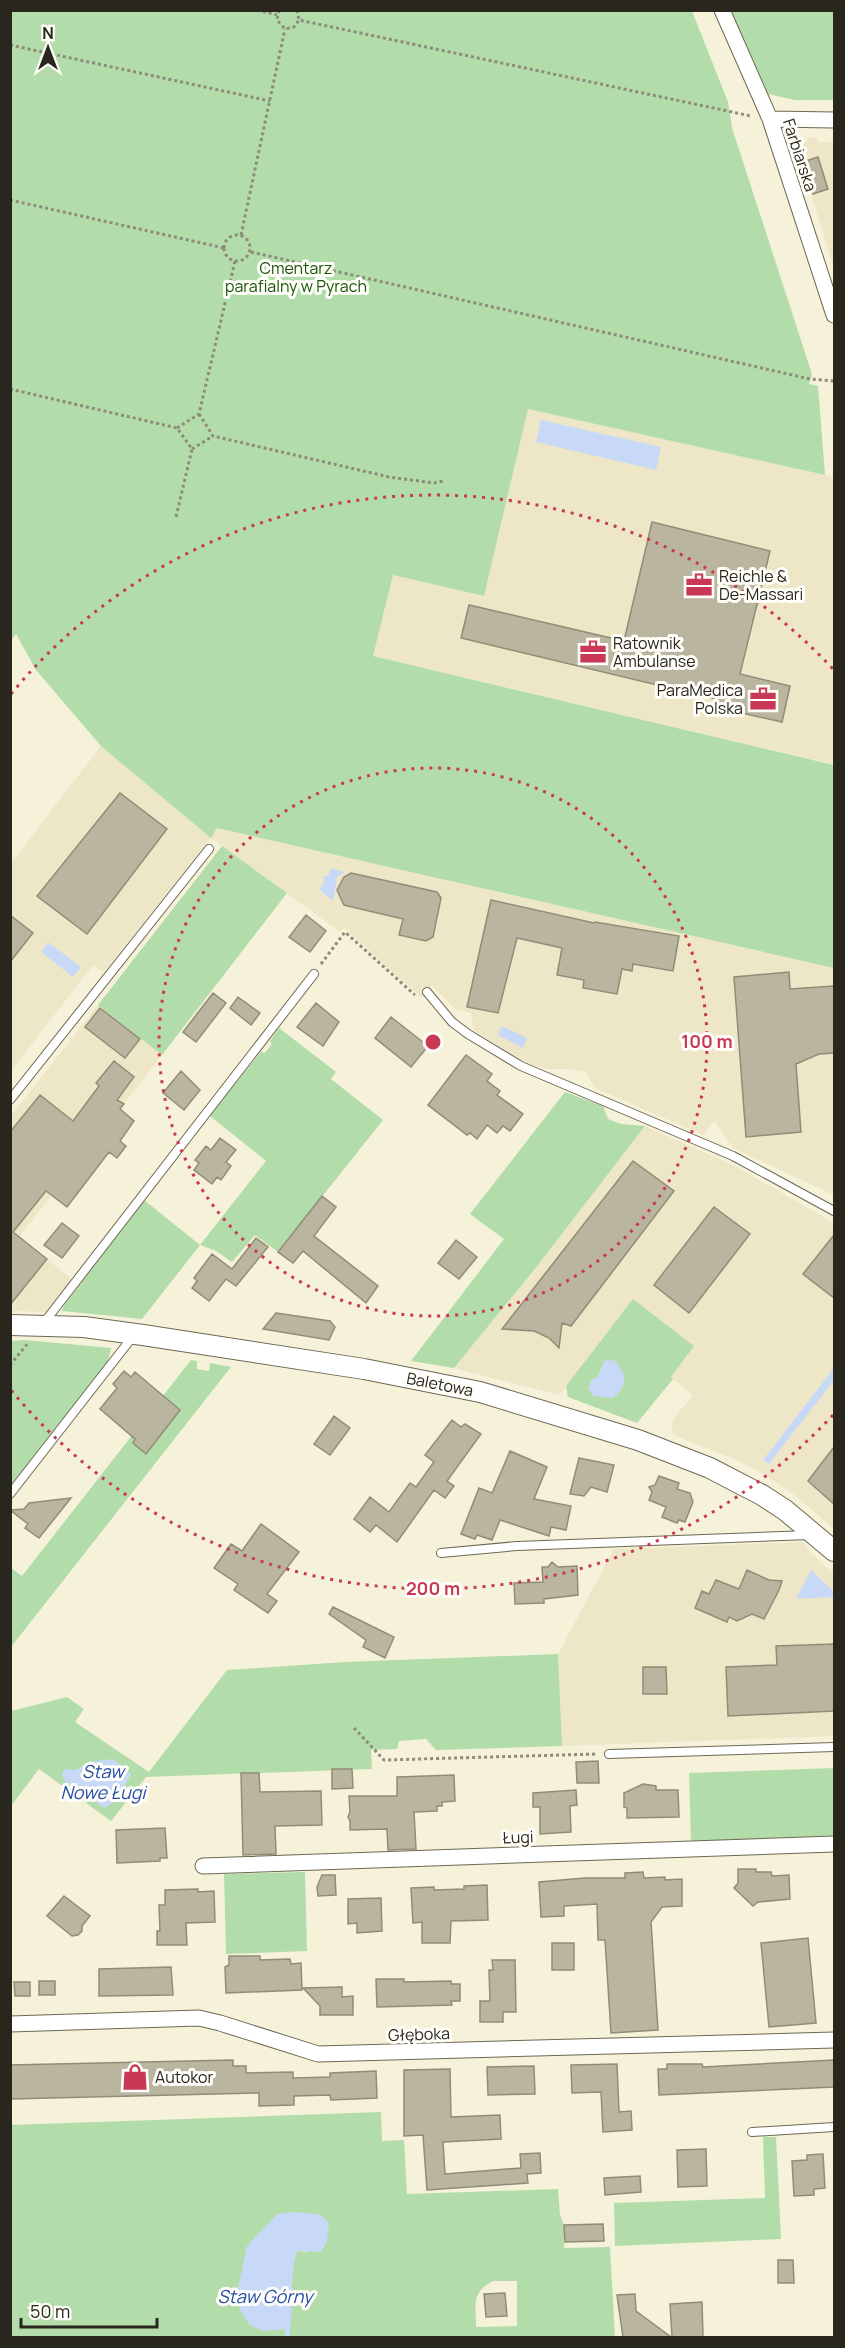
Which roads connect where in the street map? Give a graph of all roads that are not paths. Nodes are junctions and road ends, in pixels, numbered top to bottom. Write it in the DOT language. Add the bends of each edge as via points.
graph roads {
  1 [pos="722,10"];
  2 [pos="770,119"];
  3 [pos="834,120"];
  4 [pos="834,315"];
  5 [pos="209,849"];
  6 [pos="314,974"];
  7 [pos="427,992"];
  8 [pos="10,1100"];
  9 [pos="834,1211"];
  10 [pos="10,1324"];
  11 [pos="42,1325"];
  12 [pos="135,1334"];
  13 [pos="10,1494"];
  14 [pos="815,1534"];
  15 [pos="834,1551"];
  16 [pos="441,1553"];
  17 [pos="834,1747"];
  18 [pos="609,1754"];
  19 [pos="834,1844"];
  20 [pos="203,1866"];
  21 [pos="10,2024"];
  22 [pos="834,2040"];
  23 [pos="834,2127"];
  24 [pos="752,2132"];
  1 -- 2 [label="street, Farbiarska"];
  2 -- 3 [label="street"];
  2 -- 4 [label="street, Farbiarska"];
  5 -- 8 [label="lane"];
  6 -- 11 [label="lane"];
  7 -- 9 [label="lane" via="452,1022 521,1066 733,1156"];
  10 -- 11 [label="street, Baletowa"];
  11 -- 12 [label="street, Baletowa"];
  12 -- 13 [label="lane"];
  12 -- 14 [label="street, Baletowa" via="364,1369 519,1403 638,1440 710,1468 762,1495"];
  14 -- 15 [label="street, Baletowa"];
  14 -- 16 [label="lane" via="517,1546"];
  17 -- 18 [label="lane"];
  19 -- 20 [label="street, Ługi"];
  21 -- 22 [label="street, Głęboka" via="199,2018 318,2054"];
  23 -- 24 [label="lane"];
}
